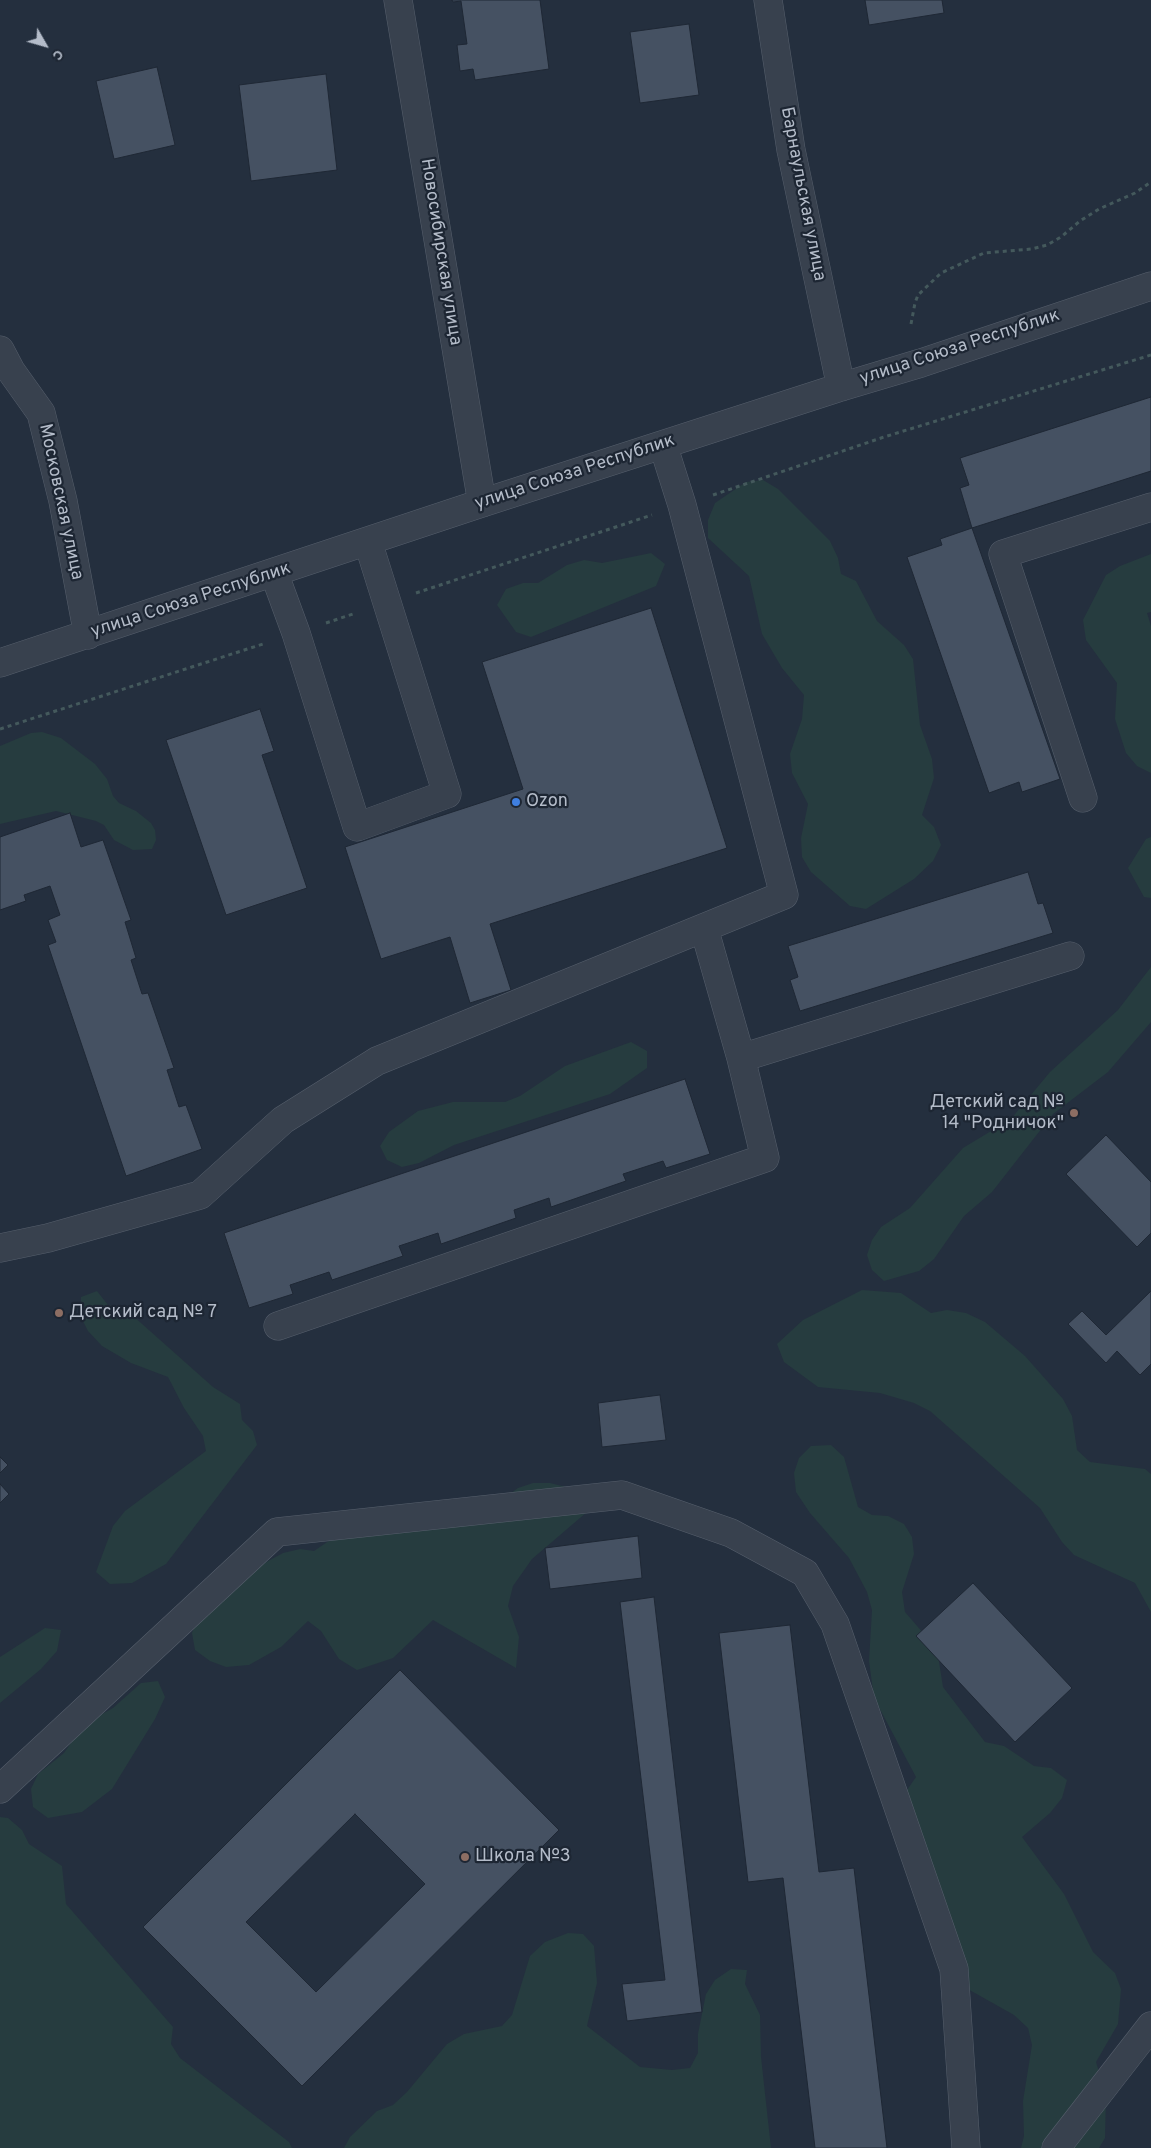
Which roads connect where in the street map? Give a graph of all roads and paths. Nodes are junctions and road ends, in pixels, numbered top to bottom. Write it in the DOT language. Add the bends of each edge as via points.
graph roads {
  1 [pos="398,0"];
  2 [pos="768,0"];
  3 [pos="1151,182"];
  4 [pos="1151,286"];
  5 [pos="911,324"];
  6 [pos="0,350"];
  7 [pos="1151,355"];
  8 [pos="841,386"];
  9 [pos="664,445"];
  10 [pos="482,503"];
  11 [pos="682,505"];
  12 [pos="1151,507"];
  13 [pos="368,542"];
  14 [pos="274,573"];
  15 [pos="386,603"];
  16 [pos="296,633"];
  17 [pos="88,635"];
  18 [pos="0,663"];
  19 [pos="0,729"];
  20 [pos="1084,798"];
  21 [pos="704,928"];
  22 [pos="1070,956"];
  23 [pos="741,1058"];
  24 [pos="0,1248"];
  25 [pos="278,1326"];
  26 [pos="0,1789"];
  27 [pos="1151,2026"];
  28 [pos="966,2148"];
  29 [pos="1056,2148"];
  1 -- 10 [label="street, Новосибирская улица"];
  2 -- 8 [label="street, Барнаульская улица" via="791,150"];
  3 -- 5 [label="path" via="1099,209 1047,245 984,253 941,273 918,295"];
  4 -- 8 [label="street, улица Союза Республик" via="921,363"];
  6 -- 17 [label="street, Московская улица" via="11,372 41,414 63,501"];
  7 -- 11 [label="path" via="884,437"];
  8 -- 9 [label="street, улица Союза Республик"];
  9 -- 10 [label="street, улица Союза Республик"];
  9 -- 11 [label="street"];
  10 -- 13 [label="street, улица Союза Республик"];
  11 -- 15 [label="path"];
  11 -- 21 [label="street" via="784,895"];
  12 -- 20 [label="street" via="1003,554"];
  13 -- 14 [label="street, улица Союза Республик"];
  13 -- 15 [label="street"];
  14 -- 16 [label="street"];
  14 -- 17 [label="street, улица Союза Республик"];
  15 -- 16 [label="path"];
  15 -- 16 [label="street" via="447,794 357,827"];
  16 -- 19 [label="path"];
  17 -- 18 [label="street, улица Союза Республик"];
  21 -- 23 [label="street"];
  21 -- 24 [label="street" via="377,1061 283,1120 200,1195 48,1238"];
  22 -- 23 [label="street"];
  23 -- 25 [label="street" via="765,1158"];
  26 -- 28 [label="street" via="277,1532 622,1495 730,1533 806,1573 835,1624 954,1969"];
  27 -- 29 [label="street"];
}
